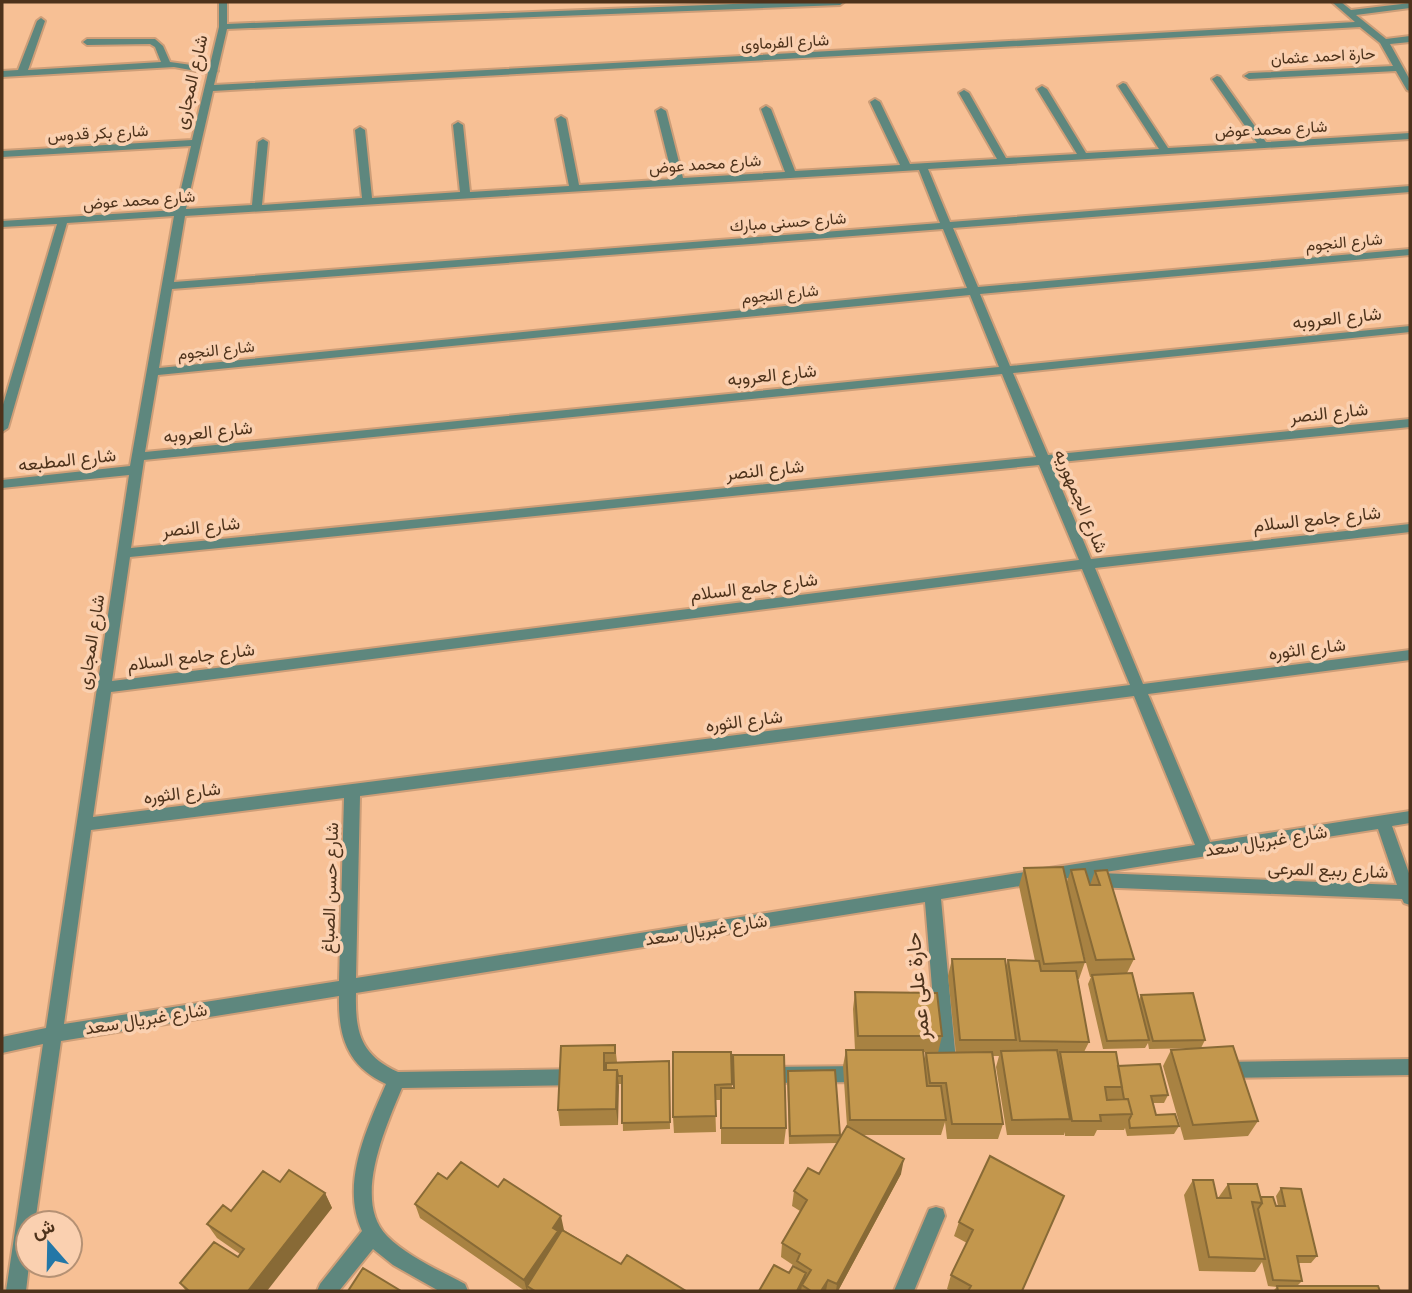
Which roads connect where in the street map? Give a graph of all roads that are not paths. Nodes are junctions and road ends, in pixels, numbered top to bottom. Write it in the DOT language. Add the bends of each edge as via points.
graph roads {
  1 [pos="223,2"];
  2 [pos="840,2"];
  3 [pos="1336,2"];
  4 [pos="1410,5"];
  5 [pos="1350,13"];
  6 [pos="41,21"];
  7 [pos="1363,24"];
  8 [pos="223,27"];
  9 [pos="1410,39"];
  10 [pos="1396,41"];
  11 [pos="86,42"];
  12 [pos="1384,42"];
  13 [pos="1410,46"];
  14 [pos="166,64"];
  15 [pos="1398,68"];
  16 [pos="213,71"];
  17 [pos="22,73"];
  18 [pos="2,74"];
  19 [pos="1249,76"];
  20 [pos="1217,79"];
  21 [pos="1123,86"];
  22 [pos="209,88"];
  23 [pos="1410,88"];
  24 [pos="1042,89"];
  25 [pos="964,93"];
  26 [pos="875,102"];
  27 [pos="766,109"];
  28 [pos="661,111"];
  29 [pos="561,119"];
  30 [pos="458,125"];
  31 [pos="360,130"];
  32 [pos="1410,136"];
  33 [pos="262,142"];
  34 [pos="196,143"];
  35 [pos="1263,145"];
  36 [pos="1165,151"];
  37 [pos="2,154"];
  38 [pos="1083,156"];
  39 [pos="1003,161"];
  40 [pos="922,166"];
  41 [pos="905,167"];
  42 [pos="791,174"];
  43 [pos="679,181"];
  44 [pos="574,187"];
  45 [pos="1410,189"];
  46 [pos="465,194"];
  47 [pos="367,200"];
  48 [pos="257,207"];
  49 [pos="180,213"];
  50 [pos="63,220"];
  51 [pos="2,224"];
  52 [pos="947,226"];
  53 [pos="1410,252"];
  54 [pos="168,286"];
  55 [pos="974,291"];
  56 [pos="1410,329"];
  57 [pos="1007,369"];
  58 [pos="153,372"];
  59 [pos="1410,423"];
  60 [pos="2,428"];
  61 [pos="1045,460"];
  62 [pos="137,463"];
  63 [pos="2,484"];
  64 [pos="1410,528"];
  65 [pos="123,553"];
  66 [pos="1088,564"];
  67 [pos="1410,655"];
  68 [pos="103,688"];
  69 [pos="1140,690"];
  70 [pos="352,791"];
  71 [pos="1410,817"];
  72 [pos="1383,822"];
  73 [pos="83,825"];
  74 [pos="1205,850"];
  75 [pos="1034,877"];
  76 [pos="932,894"];
  77 [pos="1410,895"];
  78 [pos="347,987"];
  79 [pos="53,1034"];
  80 [pos="2,1045"];
  81 [pos="1410,1068"];
  82 [pos="1206,1070"];
  83 [pos="948,1073"];
  84 [pos="879,1074"];
  85 [pos="755,1076"];
  86 [pos="603,1077"];
  87 [pos="397,1080"];
  88 [pos="936,1216"];
  89 [pos="372,1234"];
  90 [pos="16,1291"];
  91 [pos="327,1291"];
  92 [pos="458,1291"];
  93 [pos="904,1291"];
  1 -- 8 [label="street, شارع المجارى"];
  2 -- 8 [label="street"];
  3 -- 5 [label="street"];
  4 -- 5 [label="street"];
  5 -- 7 [label="street"];
  6 -- 17 [label="street"];
  7 -- 12 [label="street"];
  7 -- 22 [label="street, شارع الفرماوى"];
  8 -- 16 [label="street, شارع المجارى"];
  9 -- 10 [label="street"];
  10 -- 12 [label="street"];
  10 -- 13 [label="street"];
  11 -- 14 [label="street" via="152,41"];
  12 -- 15 [label="street"];
  14 -- 16 [label="street"];
  14 -- 17 [label="street"];
  15 -- 19 [label="street, حارة احمد عثمان"];
  15 -- 23 [label="street"];
  16 -- 22 [label="street, شارع المجارى"];
  17 -- 18 [label="street"];
  20 -- 35 [label="street"];
  21 -- 36 [label="street"];
  22 -- 34 [label="street, شارع المجارى"];
  24 -- 38 [label="street"];
  25 -- 39 [label="street"];
  26 -- 41 [label="street"];
  27 -- 42 [label="street"];
  28 -- 43 [label="street"];
  29 -- 44 [label="street"];
  30 -- 46 [label="street"];
  31 -- 47 [label="street"];
  32 -- 35 [label="street, شارع محمد عوض"];
  33 -- 48 [label="street"];
  34 -- 37 [label="street, شارع بكر قدوس"];
  34 -- 49 [label="street, شارع المجارى"];
  35 -- 36 [label="street, شارع محمد عوض"];
  36 -- 38 [label="street, شارع محمد عوض"];
  38 -- 39 [label="street, شارع محمد عوض"];
  39 -- 40 [label="street, شارع محمد عوض"];
  40 -- 41 [label="street, شارع محمد عوض"];
  40 -- 52 [label="street, شارع الجمهوريه"];
  41 -- 42 [label="street, شارع محمد عوض"];
  42 -- 43 [label="street, شارع محمد عوض"];
  43 -- 44 [label="street, شارع محمد عوض"];
  44 -- 46 [label="street, شارع محمد عوض"];
  45 -- 52 [label="street, شارع حسنى مبارك"];
  46 -- 47 [label="street, شارع محمد عوض"];
  47 -- 48 [label="street, شارع محمد عوض"];
  48 -- 49 [label="street, شارع محمد عوض"];
  49 -- 50 [label="street, شارع محمد عوض"];
  49 -- 54 [label="street, شارع المجارى"];
  50 -- 51 [label="street, شارع محمد عوض"];
  50 -- 60 [label="street"];
  52 -- 54 [label="street, شارع حسنى مبارك"];
  52 -- 55 [label="street, شارع الجمهوريه"];
  53 -- 55 [label="street, شارع النجوم"];
  54 -- 58 [label="street, شارع المجارى"];
  55 -- 57 [label="street, شارع الجمهوريه"];
  55 -- 58 [label="street, شارع النجوم"];
  56 -- 57 [label="street, شارع العروبه"];
  57 -- 61 [label="street, شارع الجمهوريه"];
  57 -- 62 [label="street, شارع العروبه"];
  58 -- 62 [label="street, شارع المجارى"];
  59 -- 61 [label="street, شارع النصر"];
  61 -- 65 [label="street, شارع النصر"];
  61 -- 66 [label="street, شارع الجمهوريه"];
  62 -- 63 [label="street, شارع المطبعه"];
  62 -- 65 [label="street, شارع المجارى"];
  64 -- 66 [label="street, شارع جامع السلام"];
  65 -- 68 [label="street, شارع المجارى"];
  66 -- 68 [label="street, شارع جامع السلام"];
  66 -- 69 [label="street, شارع الجمهوريه"];
  67 -- 69 [label="street, شارع الثوره"];
  68 -- 73 [label="street, شارع المجارى"];
  69 -- 70 [label="street, شارع الثوره"];
  69 -- 74 [label="street, شارع الجمهوريه"];
  70 -- 73 [label="street, شارع الثوره"];
  70 -- 78 [label="street, شارع حسن الصباغ"];
  71 -- 72 [label="street, شارع غبريال سعد"];
  72 -- 74 [label="street, شارع غبريال سعد"];
  72 -- 77 [label="street"];
  73 -- 79 [label="street, شارع المجارى"];
  74 -- 75 [label="street, شارع غبريال سعد"];
  75 -- 76 [label="street, شارع غبريال سعد"];
  75 -- 77 [label="street, شارع ربيع المرعى"];
  76 -- 78 [label="street, شارع غبريال سعد"];
  76 -- 83 [label="street, حارة على عمر"];
  78 -- 79 [label="street, شارع غبريال سعد"];
  78 -- 87 [label="street, شارع حسن الصباغ" via="351,1041 361,1059"];
  79 -- 80 [label="street, شارع غبريال سعد"];
  79 -- 90 [label="street, شارع المجارى"];
  81 -- 82 [label="street"];
  84 -- 85 [label="street"];
  86 -- 87 [label="street"];
  87 -- 89 [label="street" via="371,1141 362,1202"];
  88 -- 93 [label="street"];
  89 -- 91 [label="street"];
  89 -- 92 [label="street" via="391,1251"];
}
